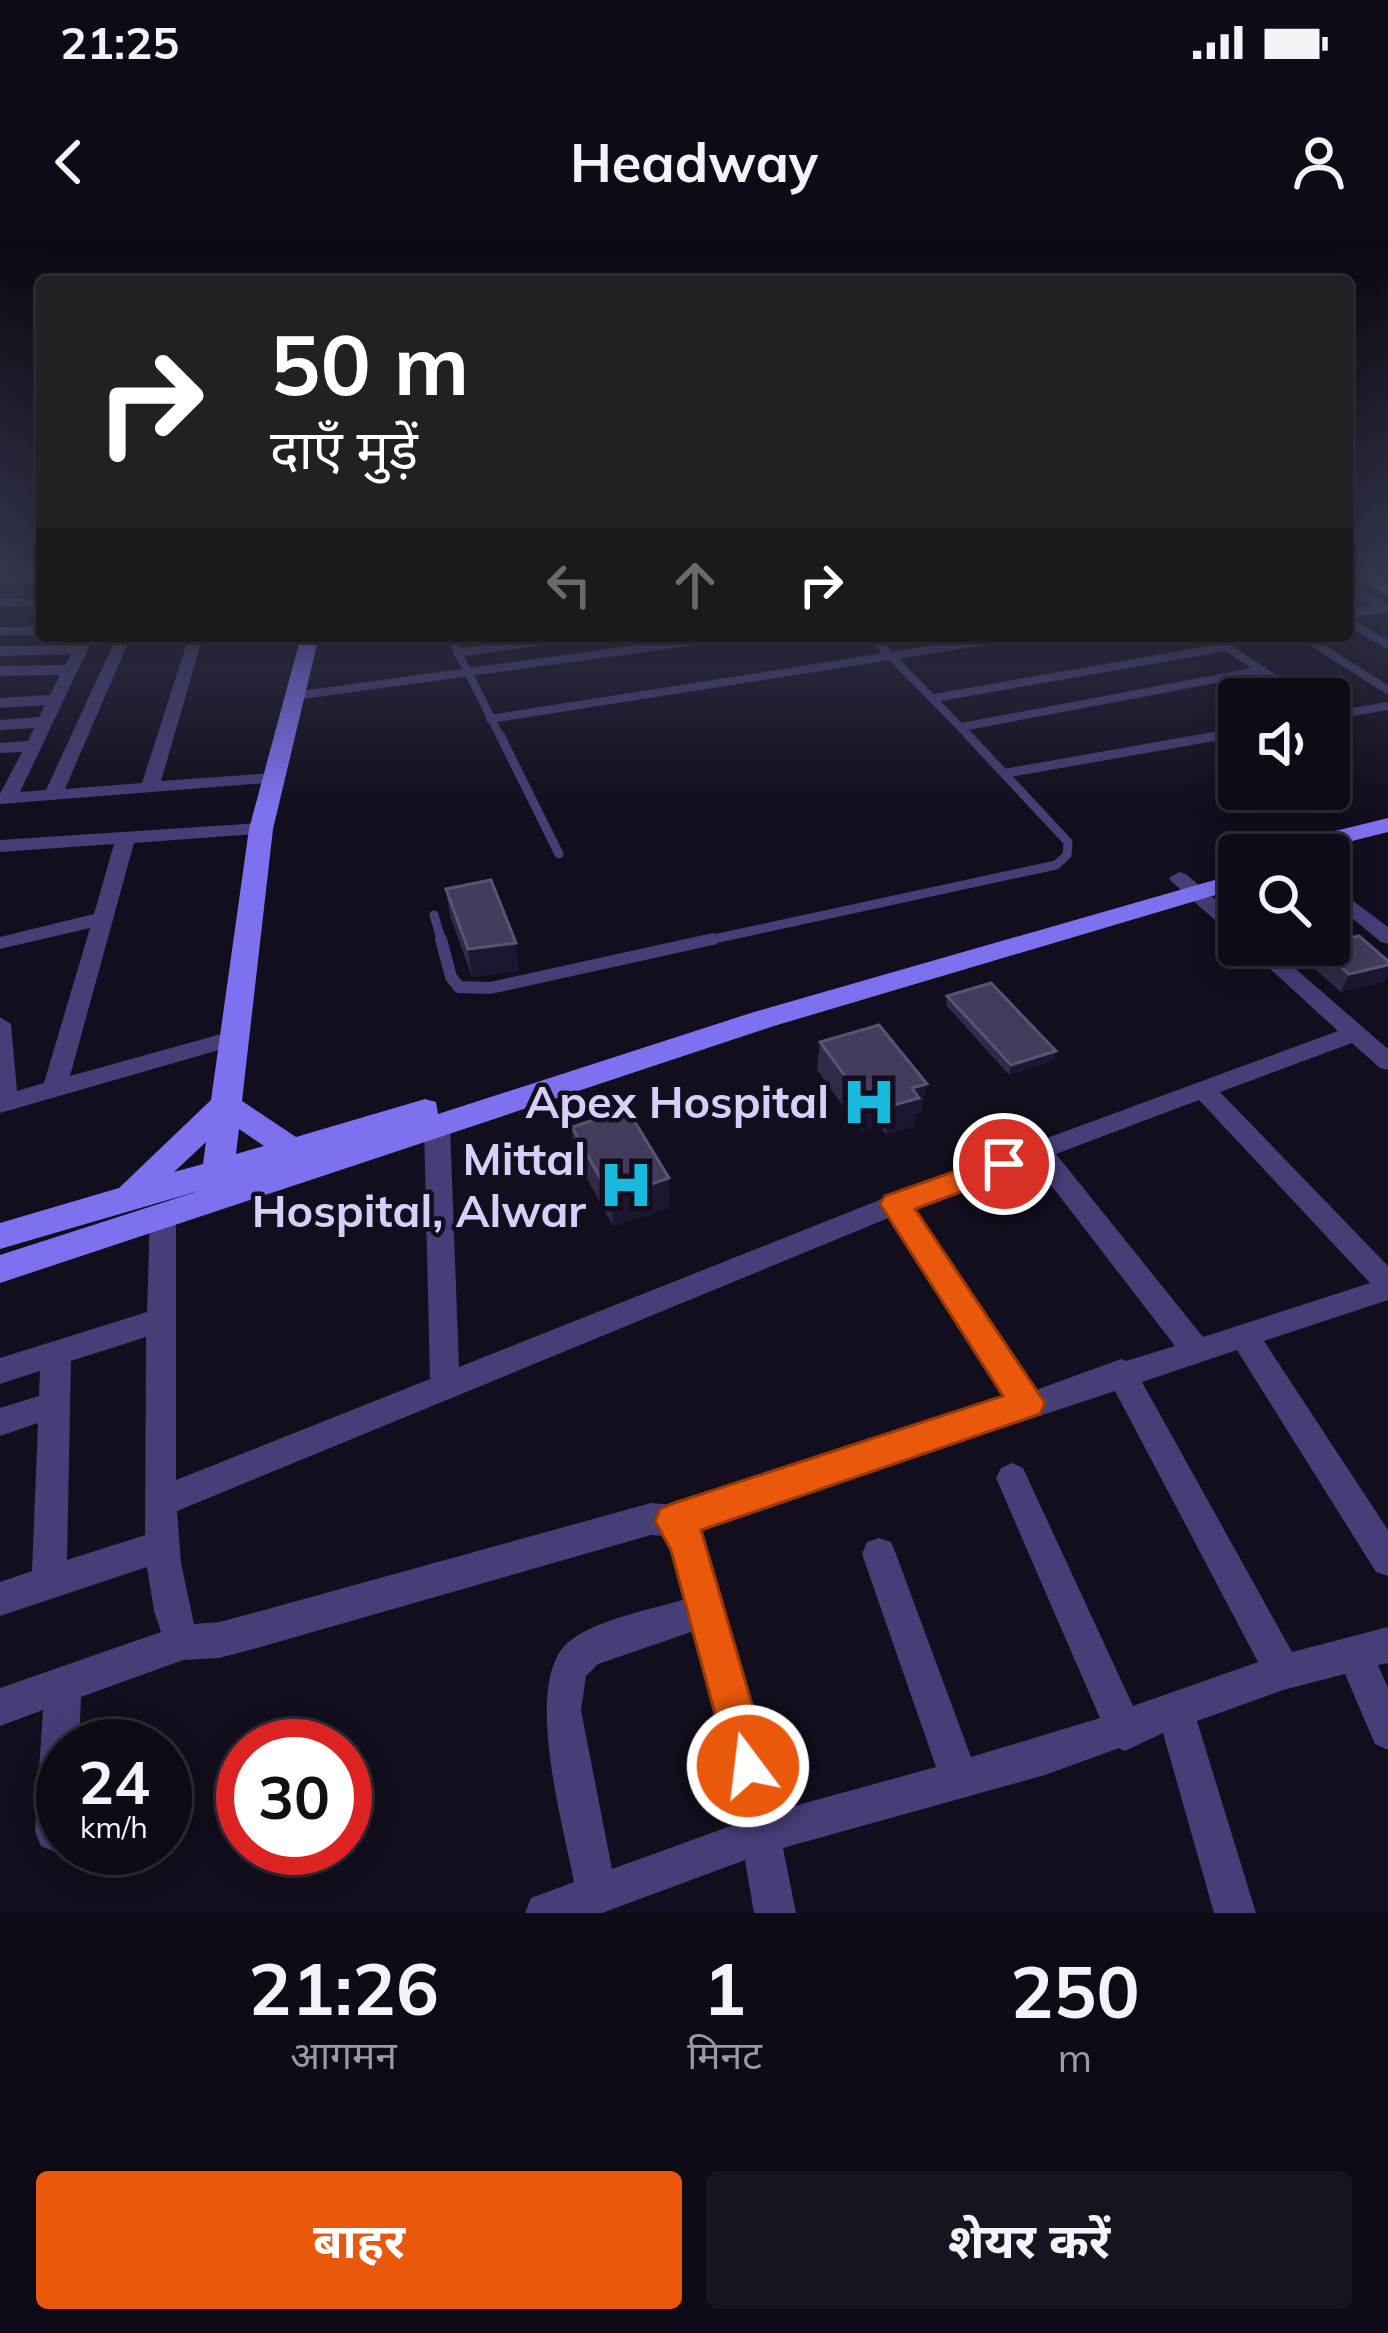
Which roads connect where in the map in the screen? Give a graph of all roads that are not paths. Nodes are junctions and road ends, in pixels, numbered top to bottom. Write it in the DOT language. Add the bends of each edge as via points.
graph roads {
  1 [pos="78,651"];
  2 [pos="118,651"];
  3 [pos="191,651"];
  4 [pos="306,651"];
  5 [pos="472,651"];
  6 [pos="630,651"];
  7 [pos="887,651"];
  8 [pos="923,651"];
  9 [pos="1203,651"];
  10 [pos="1233,651"];
  11 [pos="1327,651"];
  12 [pos="458,653"];
  13 [pos="892,656"];
  14 [pos="69,670"];
  15 [pos="1263,670"];
  16 [pos="0,671"];
  17 [pos="468,675"];
  18 [pos="1275,678"];
  19 [pos="1388,690"];
  20 [pos="294,696"];
  21 [pos="934,698"];
  22 [pos="56,700"];
  23 [pos="0,703"];
  24 [pos="1388,706"];
  25 [pos="1350,713"];
  26 [pos="490,718"];
  27 [pos="43,722"];
  28 [pos="0,724"];
  29 [pos="962,727"];
  30 [pos="1218,736"];
  31 [pos="31,746"];
  32 [pos="0,748"];
  33 [pos="9,772"];
  34 [pos="1007,773"];
  35 [pos="274,778"];
  36 [pos="150,787"];
  37 [pos="4,799"];
  38 [pos="55,813"];
  39 [pos="1388,825"];
  40 [pos="261,830"];
  41 [pos="1350,834"];
  42 [pos="126,836"];
  43 [pos="1388,840"];
  44 [pos="0,846"];
  45 [pos="1350,850"];
  46 [pos="559,854"];
  47 [pos="1218,871"];
  48 [pos="1218,882"];
  49 [pos="1187,885"];
  50 [pos="1350,907"];
  51 [pos="1218,912"];
  52 [pos="434,915"];
  53 [pos="104,918"];
  54 [pos="1388,938"];
  55 [pos="0,943"];
  56 [pos="1279,966"];
  57 [pos="0,1024"];
  58 [pos="1355,1033"];
  59 [pos="1,1039"];
  60 [pos="232,1039"];
  61 [pos="1388,1062"];
  62 [pos="55,1088"];
  63 [pos="1204,1090"];
  64 [pos="3,1103"];
  65 [pos="225,1105"];
  66 [pos="437,1126"];
  67 [pos="290,1148"];
  68 [pos="1040,1151"];
  69 [pos="216,1184"];
  70 [pos="128,1196"];
  71 [pos="896,1204"];
  72 [pos="163,1216"];
  73 [pos="0,1236"];
  74 [pos="0,1269"];
  75 [pos="1388,1287"];
  76 [pos="164,1319"];
  77 [pos="1243,1334"];
  78 [pos="1195,1349"];
  79 [pos="56,1354"];
  80 [pos="0,1370"];
  81 [pos="1121,1372"];
  82 [pos="445,1385"];
  83 [pos="1027,1403"];
  84 [pos="55,1404"];
  85 [pos="0,1422"];
  86 [pos="1012,1478"];
  87 [pos="160,1502"];
  88 [pos="674,1521"];
  89 [pos="164,1545"];
  90 [pos="879,1553"];
  91 [pos="1388,1560"];
  92 [pos="49,1583"];
  93 [pos="0,1599"];
  94 [pos="703,1610"];
  95 [pos="183,1642"];
  96 [pos="1372,1649"];
  97 [pos="1283,1672"];
  98 [pos="63,1684"];
  99 [pos="0,1707"];
  100 [pos="1176,1713"];
  101 [pos="61,1719"];
  102 [pos="1388,1731"];
  103 [pos="1125,1732"];
  104 [pos="959,1778"];
  105 [pos="763,1834"];
  106 [pos="596,1894"];
  107 [pos="546,1913"];
  108 [pos="775,1913"];
  109 [pos="1235,1913"];
  1 -- 14 [label="street"];
  2 -- 38 [label="street"];
  3 -- 36 [label="street"];
  4 -- 20 [label="main road"];
  5 -- 12 [label="lane"];
  6 -- 17 [label="lane"];
  7 -- 13 [label="lane"];
  8 -- 13 [label="lane"];
  9 -- 21 [label="lane"];
  10 -- 15 [label="lane"];
  11 -- 19 [label="lane"];
  12 -- 17 [label="lane"];
  13 -- 21 [label="lane"];
  13 -- 26 [label="lane"];
  14 -- 16 [label="street"];
  14 -- 22 [label="street"];
  15 -- 18 [label="lane"];
  15 -- 29 [label="lane"];
  17 -- 20 [label="lane"];
  17 -- 26 [label="lane"];
  20 -- 35 [label="main road"];
  21 -- 29 [label="lane"];
  22 -- 23 [label="street"];
  22 -- 27 [label="street"];
  24 -- 25 [label="lane"];
  26 -- 46 [label="lane"];
  27 -- 28 [label="street"];
  27 -- 31 [label="street"];
  29 -- 34 [label="lane"];
  30 -- 34 [label="lane"];
  31 -- 32 [label="street"];
  31 -- 33 [label="street"];
  33 -- 37 [label="street"];
  34 -- 52 [label="lane" via="1068,842 1056,866 490,988 459,987 451,977"];
  35 -- 36 [label="street"];
  35 -- 40 [label="main road"];
  36 -- 38 [label="street"];
  37 -- 38 [label="street"];
  38 -- 42 [label="street"];
  38 -- 44 [label="street"];
  39 -- 41 [label="main road"];
  40 -- 42 [label="street"];
  40 -- 60 [label="main road"];
  42 -- 53 [label="street"];
  43 -- 45 [label="main road"];
  47 -- 49 [label="main road"];
  48 -- 49 [label="main road"];
  49 -- 51 [label="street"];
  49 -- 66 [label="main road"];
  49 -- 67 [label="main road"];
  50 -- 54 [label="street"];
  53 -- 55 [label="street"];
  53 -- 62 [label="street"];
  56 -- 58 [label="street"];
  57 -- 59 [label="street"];
  58 -- 61 [label="street"];
  58 -- 63 [label="street"];
  59 -- 64 [label="street"];
  60 -- 62 [label="street"];
  60 -- 65 [label="main road"];
  62 -- 64 [label="street"];
  63 -- 68 [label="street"];
  63 -- 75 [label="street"];
  65 -- 67 [label="main road"];
  65 -- 69 [label="main road"];
  65 -- 70 [label="main road"];
  66 -- 69 [label="main road"];
  66 -- 82 [label="street"];
  67 -- 69 [label="main road"];
  68 -- 71 [label="street"];
  68 -- 78 [label="street"];
  69 -- 70 [label="main road"];
  69 -- 72 [label="main road"];
  70 -- 73 [label="main road"];
  71 -- 82 [label="street"];
  71 -- 83 [label="street"];
  72 -- 74 [label="main road"];
  72 -- 76 [label="street"];
  75 -- 77 [label="street"];
  76 -- 79 [label="street"];
  76 -- 87 [label="street"];
  77 -- 78 [label="street"];
  77 -- 91 [label="street"];
  78 -- 81 [label="street"];
  79 -- 80 [label="street"];
  79 -- 84 [label="street"];
  81 -- 83 [label="street"];
  81 -- 97 [label="street"];
  82 -- 87 [label="street"];
  83 -- 88 [label="street"];
  84 -- 85 [label="street"];
  84 -- 92 [label="street"];
  86 -- 103 [label="street"];
  87 -- 89 [label="street"];
  88 -- 94 [label="street" via="688,1544"];
  88 -- 95 [label="street" via="651,1519 238,1635"];
  89 -- 92 [label="street"];
  89 -- 95 [label="street"];
  90 -- 104 [label="street"];
  92 -- 93 [label="street"];
  94 -- 105 [label="street"];
  94 -- 106 [label="street" via="606,1643 569,1667 565,1728"];
  95 -- 98 [label="street"];
  96 -- 97 [label="street"];
  96 -- 102 [label="street"];
  97 -- 100 [label="street"];
  98 -- 99 [label="street"];
  98 -- 101 [label="street"];
  100 -- 103 [label="street"];
  100 -- 109 [label="street"];
  103 -- 104 [label="street"];
  104 -- 105 [label="street"];
  105 -- 106 [label="street"];
  105 -- 108 [label="street"];
  106 -- 107 [label="street"];
}
